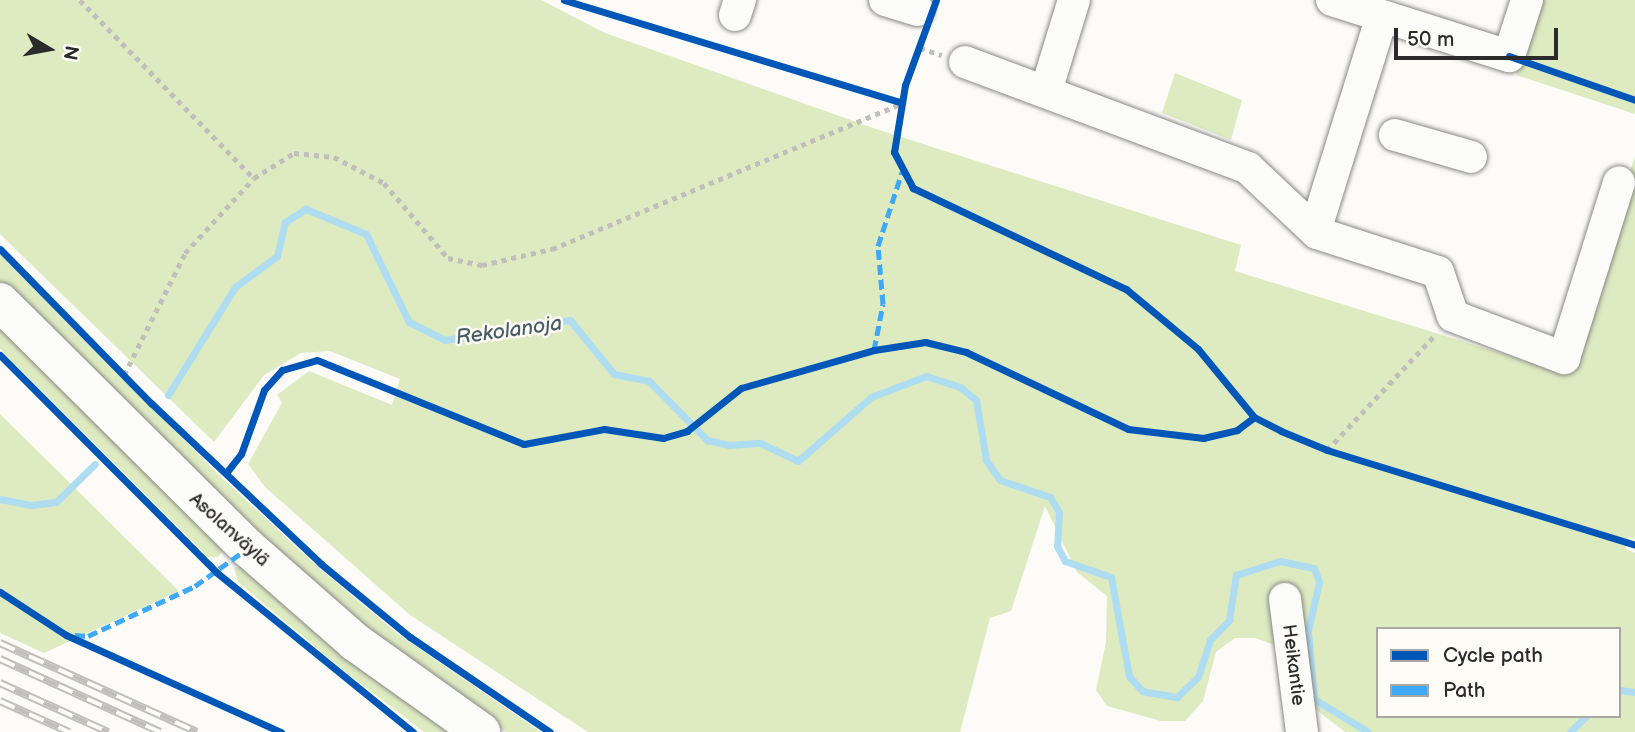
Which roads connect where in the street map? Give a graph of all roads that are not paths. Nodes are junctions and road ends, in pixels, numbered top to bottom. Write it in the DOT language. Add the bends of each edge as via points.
graph roads {
  1 [pos="885,0"];
  2 [pos="1074,0"];
  3 [pos="1332,0"];
  4 [pos="1527,0"];
  5 [pos="1382,16"];
  6 [pos="920,23"];
  7 [pos="965,62"];
  8 [pos="1046,90"];
  9 [pos="1395,135"];
  10 [pos="1471,157"];
  11 [pos="1619,182"];
  12 [pos="1315,231"];
  13 [pos="0,302"];
  14 [pos="1284,598"];
  15 [pos="481,732"];
  16 [pos="1302,732"];
  1 -- 6 [label="street"];
  2 -- 8 [label="street"];
  3 -- 5 [label="street"];
  4 -- 5 [label="street" via="1510,56"];
  5 -- 12 [label="street"];
  7 -- 8 [label="street"];
  8 -- 12 [label="street" via="1248,169"];
  9 -- 10 [label="street"];
  11 -- 12 [label="street" via="1564,358 1453,316 1438,272"];
  13 -- 15 [label="main road, Asolanväylä" via="248,548 355,642"];
  14 -- 16 [label="street, Heikantie"];
}
